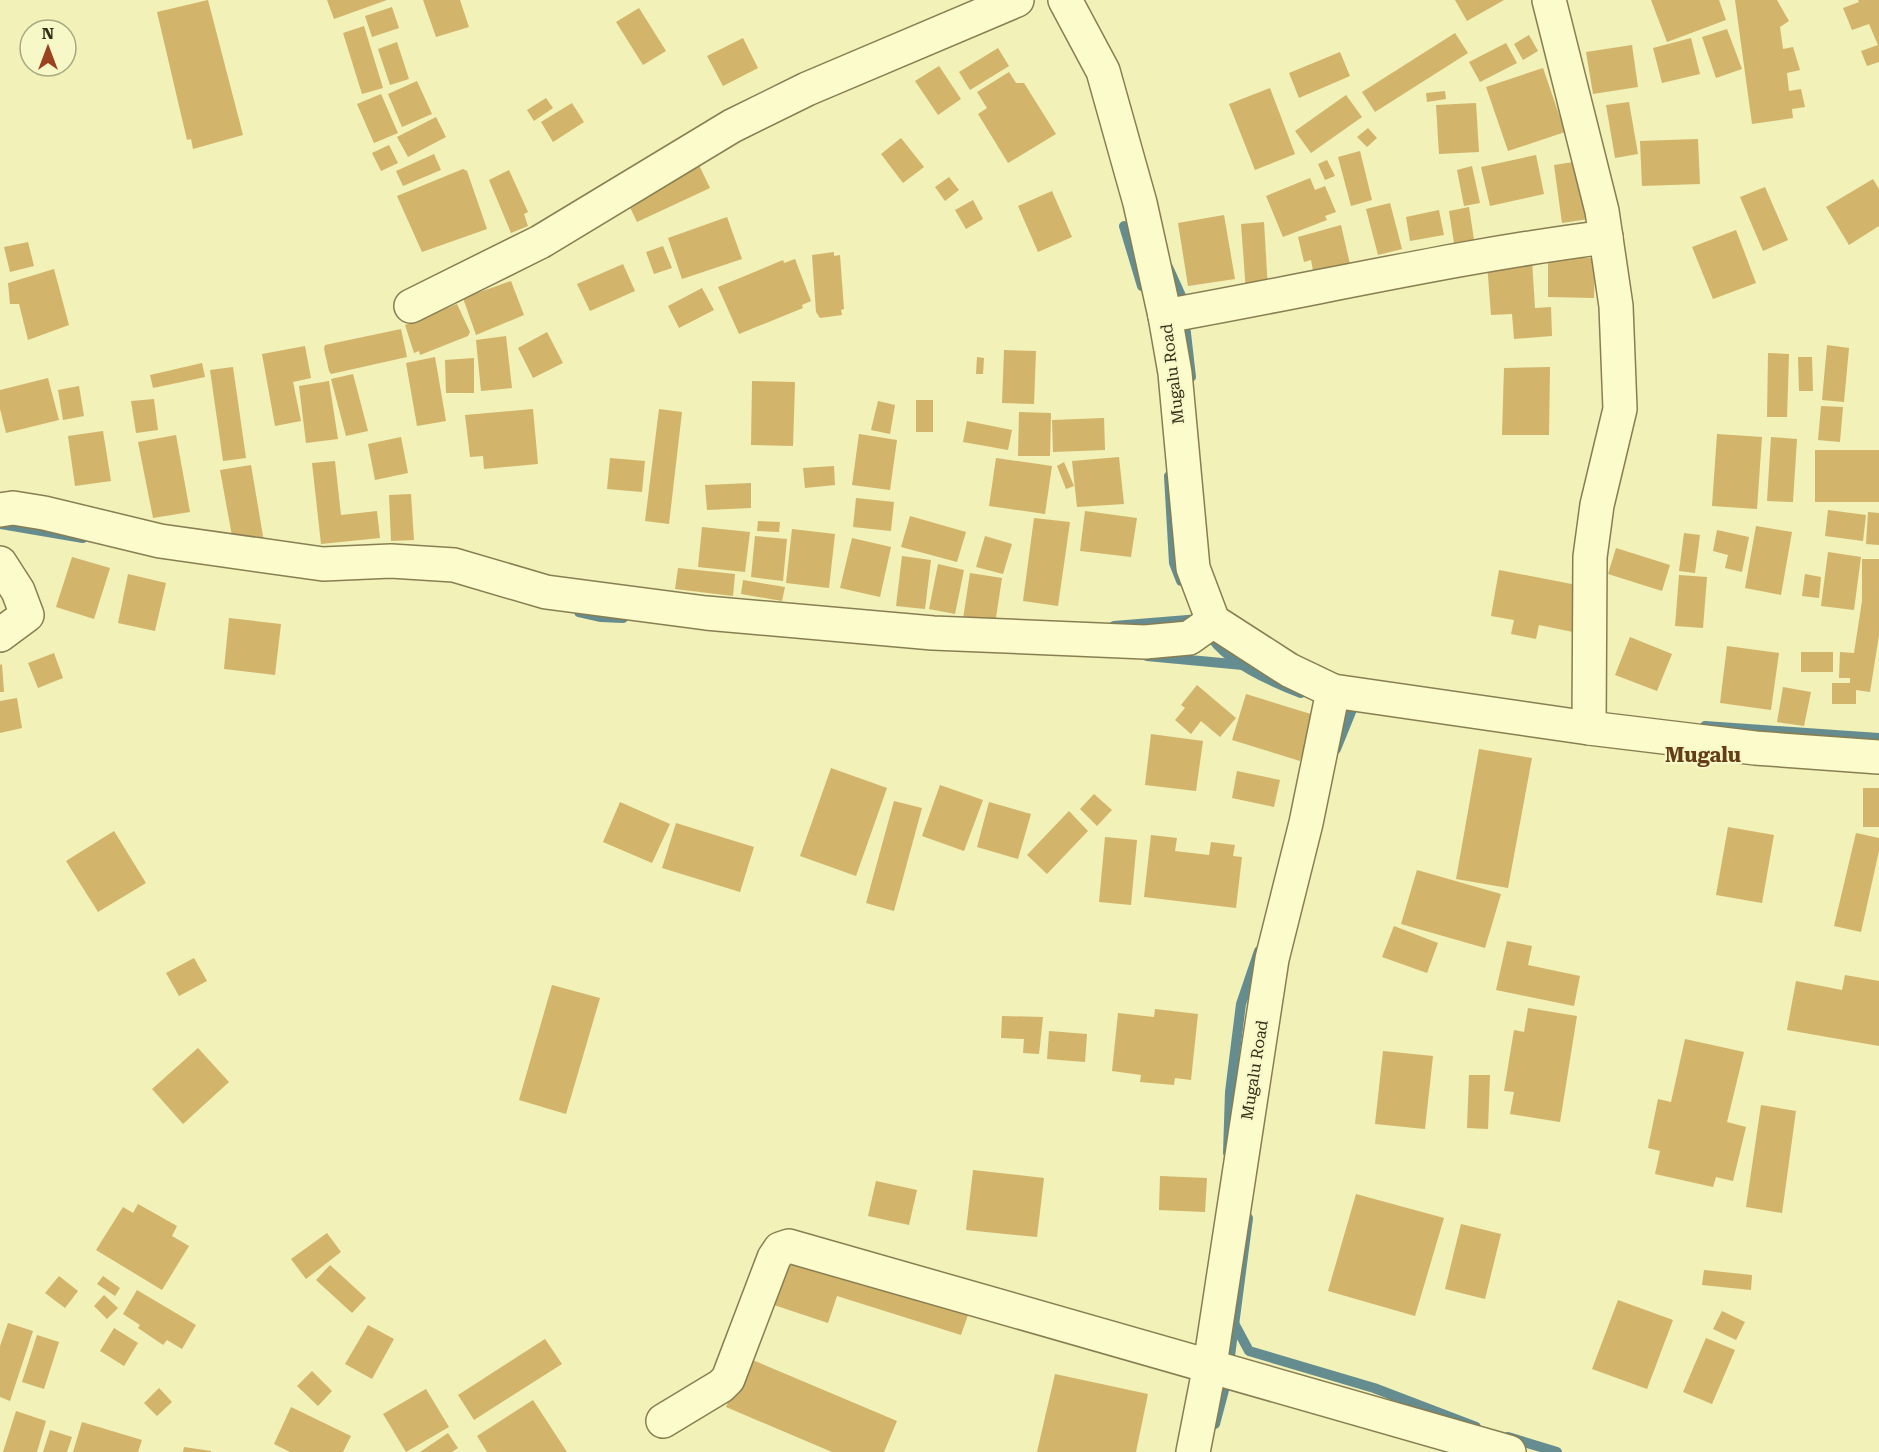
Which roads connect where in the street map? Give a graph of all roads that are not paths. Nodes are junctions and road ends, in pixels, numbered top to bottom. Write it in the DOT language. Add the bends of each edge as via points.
graph roads {
  1 [pos="1017,0"];
  2 [pos="1065,0"];
  3 [pos="1549,0"];
  4 [pos="1606,237"];
  5 [pos="411,306"];
  6 [pos="1165,316"];
  7 [pos="0,510"];
  8 [pos="0,564"];
  9 [pos="1213,621"];
  10 [pos="0,635"];
  11 [pos="1333,691"];
  12 [pos="1588,728"];
  13 [pos="1879,757"];
  14 [pos="1210,1365"];
  15 [pos="663,1421"];
  16 [pos="1193,1452"];
  17 [pos="1509,1452"];
  1 -- 5 [label="street" via="807,89 732,126 540,242"];
  2 -- 6 [label="street, Mugalu Road" via="1103,70 1140,203"];
  3 -- 4 [label="street"];
  4 -- 6 [label="street" via="1425,264"];
  4 -- 12 [label="street" via="1616,306 1620,409 1597,505 1590,557"];
  6 -- 9 [label="street, Mugalu Road" via="1175,373 1193,568"];
  7 -- 9 [label="street" via="13,508 160,541 323,564 391,561 454,565 546,592 729,615 933,633 1146,642 1190,638"];
  8 -- 10 [label="street" via="18,591 27,615"];
  9 -- 11 [label="street" via="1289,670"];
  11 -- 12 [label="street"];
  11 -- 14 [label="street, Mugalu Road" via="1272,959"];
  12 -- 13 [label="street" via="1755,748"];
  14 -- 15 [label="street" via="789,1246 780,1249 774,1258 728,1379"];
  14 -- 16 [label="street, Mugalu Road"];
  14 -- 17 [label="street"];
}
